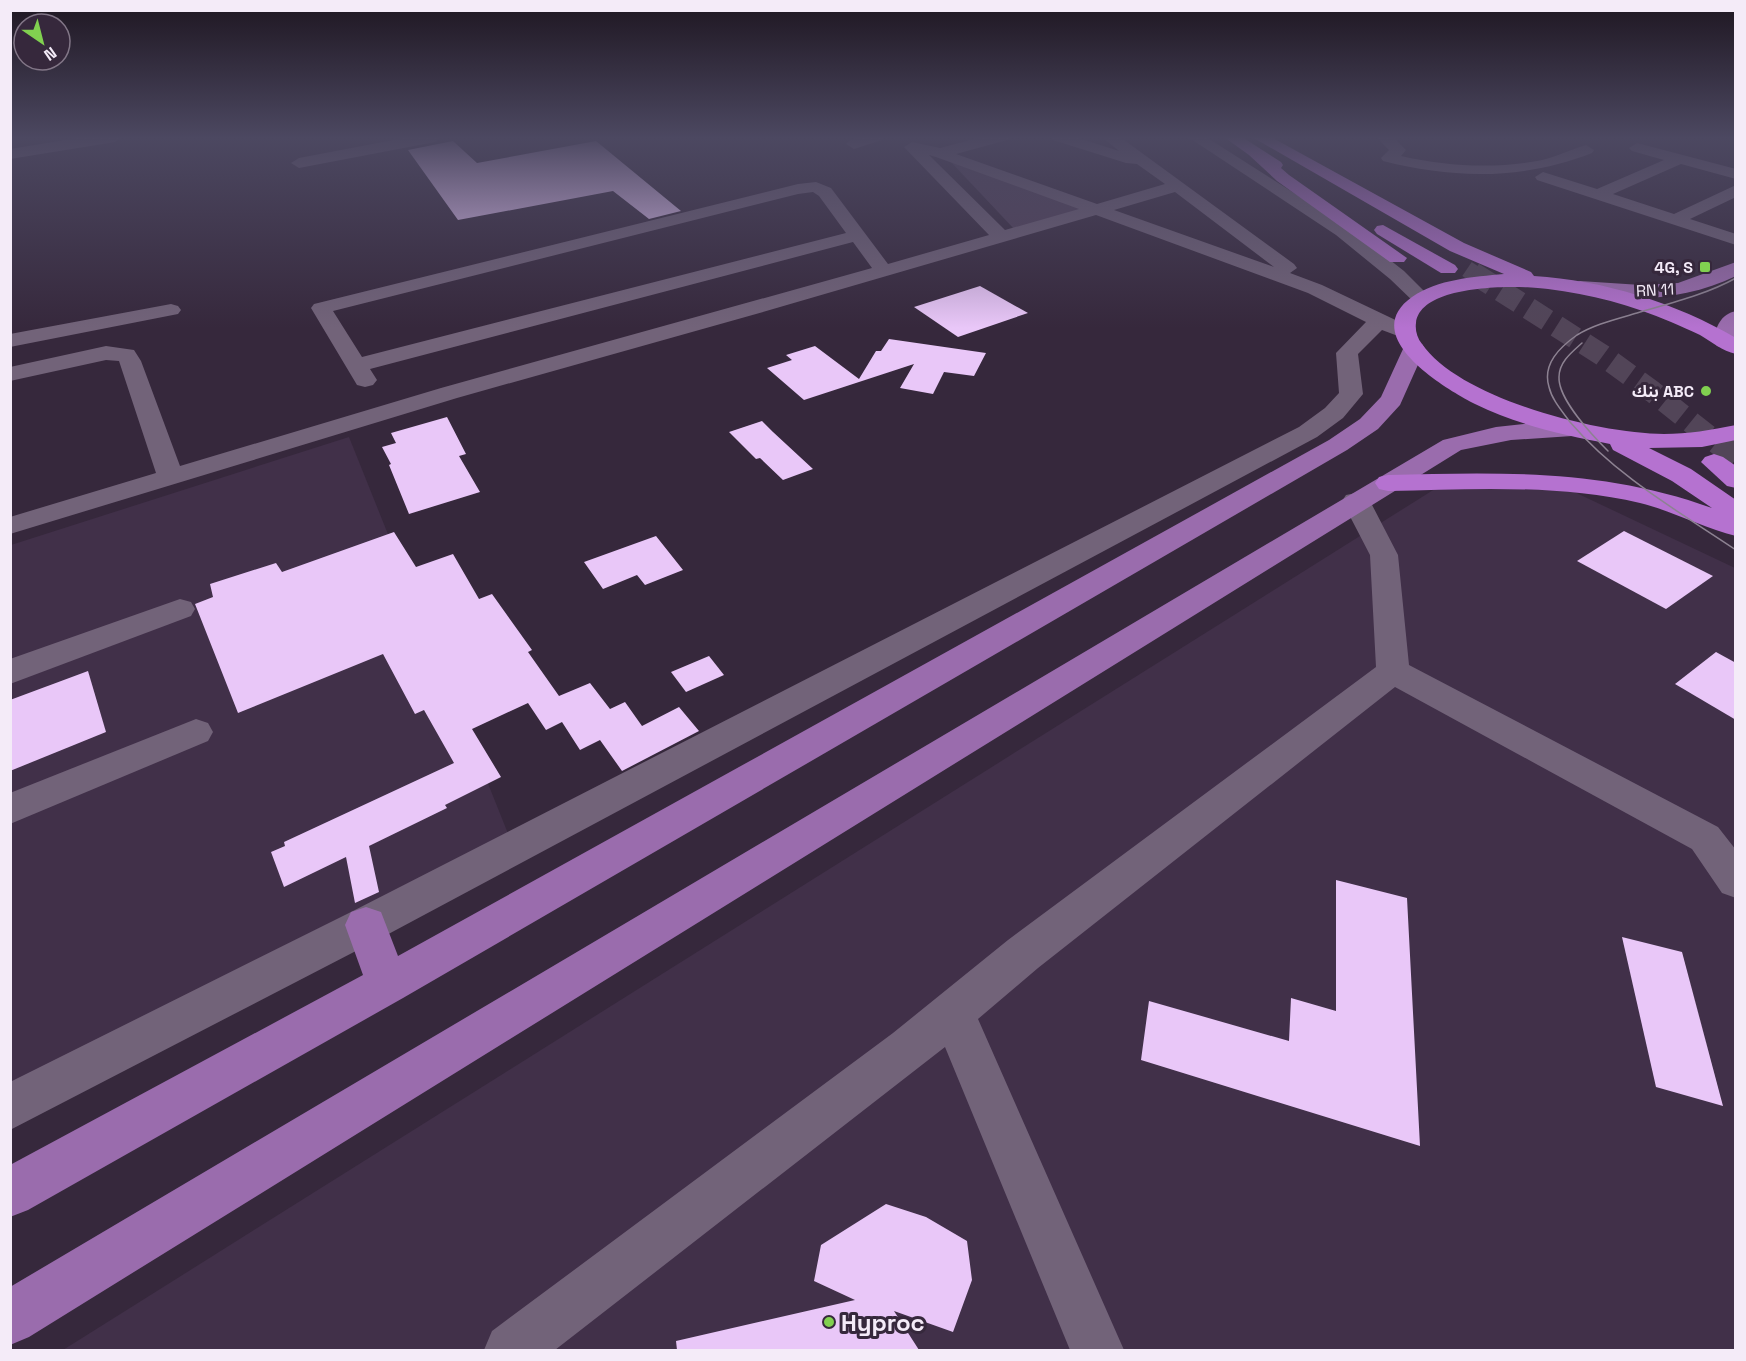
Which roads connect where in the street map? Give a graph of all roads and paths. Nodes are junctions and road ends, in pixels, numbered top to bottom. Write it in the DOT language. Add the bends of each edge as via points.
graph roads {
  1 [pos="752,201"];
  2 [pos="831,201"];
  3 [pos="966,201"];
  4 [pos="1073,201"];
  5 [pos="1122,201"];
  6 [pos="1208,201"];
  7 [pos="1297,201"];
  8 [pos="1315,201"];
  9 [pos="1344,201"];
  10 [pos="1353,201"];
  11 [pos="1368,201"];
  12 [pos="1615,201"];
  13 [pos="1715,201"];
  14 [pos="1100,210"];
  15 [pos="1675,220"];
  16 [pos="855,236"];
  17 [pos="1002,237"];
  18 [pos="1736,240"];
  19 [pos="1736,268"];
  20 [pos="1448,269"];
  21 [pos="1467,269"];
  22 [pos="884,271"];
  23 [pos="1559,285"];
  24 [pos="1315,289"];
  25 [pos="1425,297"];
  26 [pos="171,309"];
  27 [pos="1736,317"];
  28 [pos="1400,334"];
  29 [pos="10,341"];
  30 [pos="1730,344"];
  31 [pos="10,375"];
  32 [pos="1582,431"];
  33 [pos="1736,432"];
  34 [pos="1323,439"];
  35 [pos="1714,462"];
  36 [pos="171,478"];
  37 [pos="1736,480"];
  38 [pos="1372,492"];
  39 [pos="1736,514"];
  40 [pos="10,526"];
  41 [pos="1736,528"];
  42 [pos="180,609"];
  43 [pos="1393,671"];
  44 [pos="10,672"];
  45 [pos="196,732"];
  46 [pos="10,808"];
  47 [pos="1736,881"];
  48 [pos="366,925"];
  49 [pos="388,984"];
  50 [pos="952,1011"];
  51 [pos="10,1107"];
  52 [pos="10,1192"];
  53 [pos="10,1318"];
  54 [pos="511,1350"];
  55 [pos="1097,1350"];
  1 -- 16 [label="street" via="321,308 361,373"];
  2 -- 16 [label="street"];
  3 -- 17 [label="street"];
  4 -- 14 [label="street"];
  5 -- 14 [label="street"];
  6 -- 24 [label="street"];
  7 -- 25 [label="street"];
  8 -- 25 [label="highway" via="1413,270"];
  9 -- 20 [label="highway"];
  10 -- 21 [label="highway"];
  11 -- 23 [label="highway" via="1511,271"];
  12 -- 15 [label="street"];
  13 -- 15 [label="street"];
  14 -- 17 [label="street"];
  14 -- 24 [label="street"];
  15 -- 18 [label="street"];
  16 -- 22 [label="street"];
  17 -- 22 [label="street"];
  19 -- 23 [label="main road, RN 11" via="1712,281 1661,292"];
  22 -- 36 [label="street" via="448,393"];
  23 -- 25 [label="highway" via="1475,283 1445,288"];
  23 -- 30 [label="highway" via="1657,309"];
  24 -- 28 [label="street"];
  25 -- 28 [label="highway" via="1413,305"];
  26 -- 29 [label="street"];
  27 -- 30 [label="main road" via="1725,331"];
  28 -- 32 [label="highway" via="1431,367 1456,385 1528,417"];
  28 -- 34 [label="main road" via="1392,400 1369,424"];
  28 -- 34 [label="street" via="1347,353 1351,394 1334,413"];
  31 -- 36 [label="street" via="106,353 126,355"];
  32 -- 33 [label="highway" via="1681,441"];
  32 -- 38 [label="main road" via="1538,428 1478,437 1452,445"];
  32 -- 39 [label="highway" via="1672,468"];
  34 -- 48 [label="street"];
  34 -- 49 [label="main road"];
  35 -- 37 [label="highway"];
  36 -- 40 [label="street"];
  38 -- 41 [label="highway" via="1548,481 1665,503"];
  38 -- 43 [label="street" via="1384,555"];
  38 -- 53 [label="main road"];
  42 -- 44 [label="street"];
  43 -- 47 [label="street" via="1705,838"];
  43 -- 50 [label="street"];
  45 -- 46 [label="street"];
  48 -- 49 [label="main road"];
  48 -- 51 [label="street"];
  49 -- 52 [label="main road"];
  50 -- 54 [label="street" via="909,1049"];
  50 -- 55 [label="street"];
}
